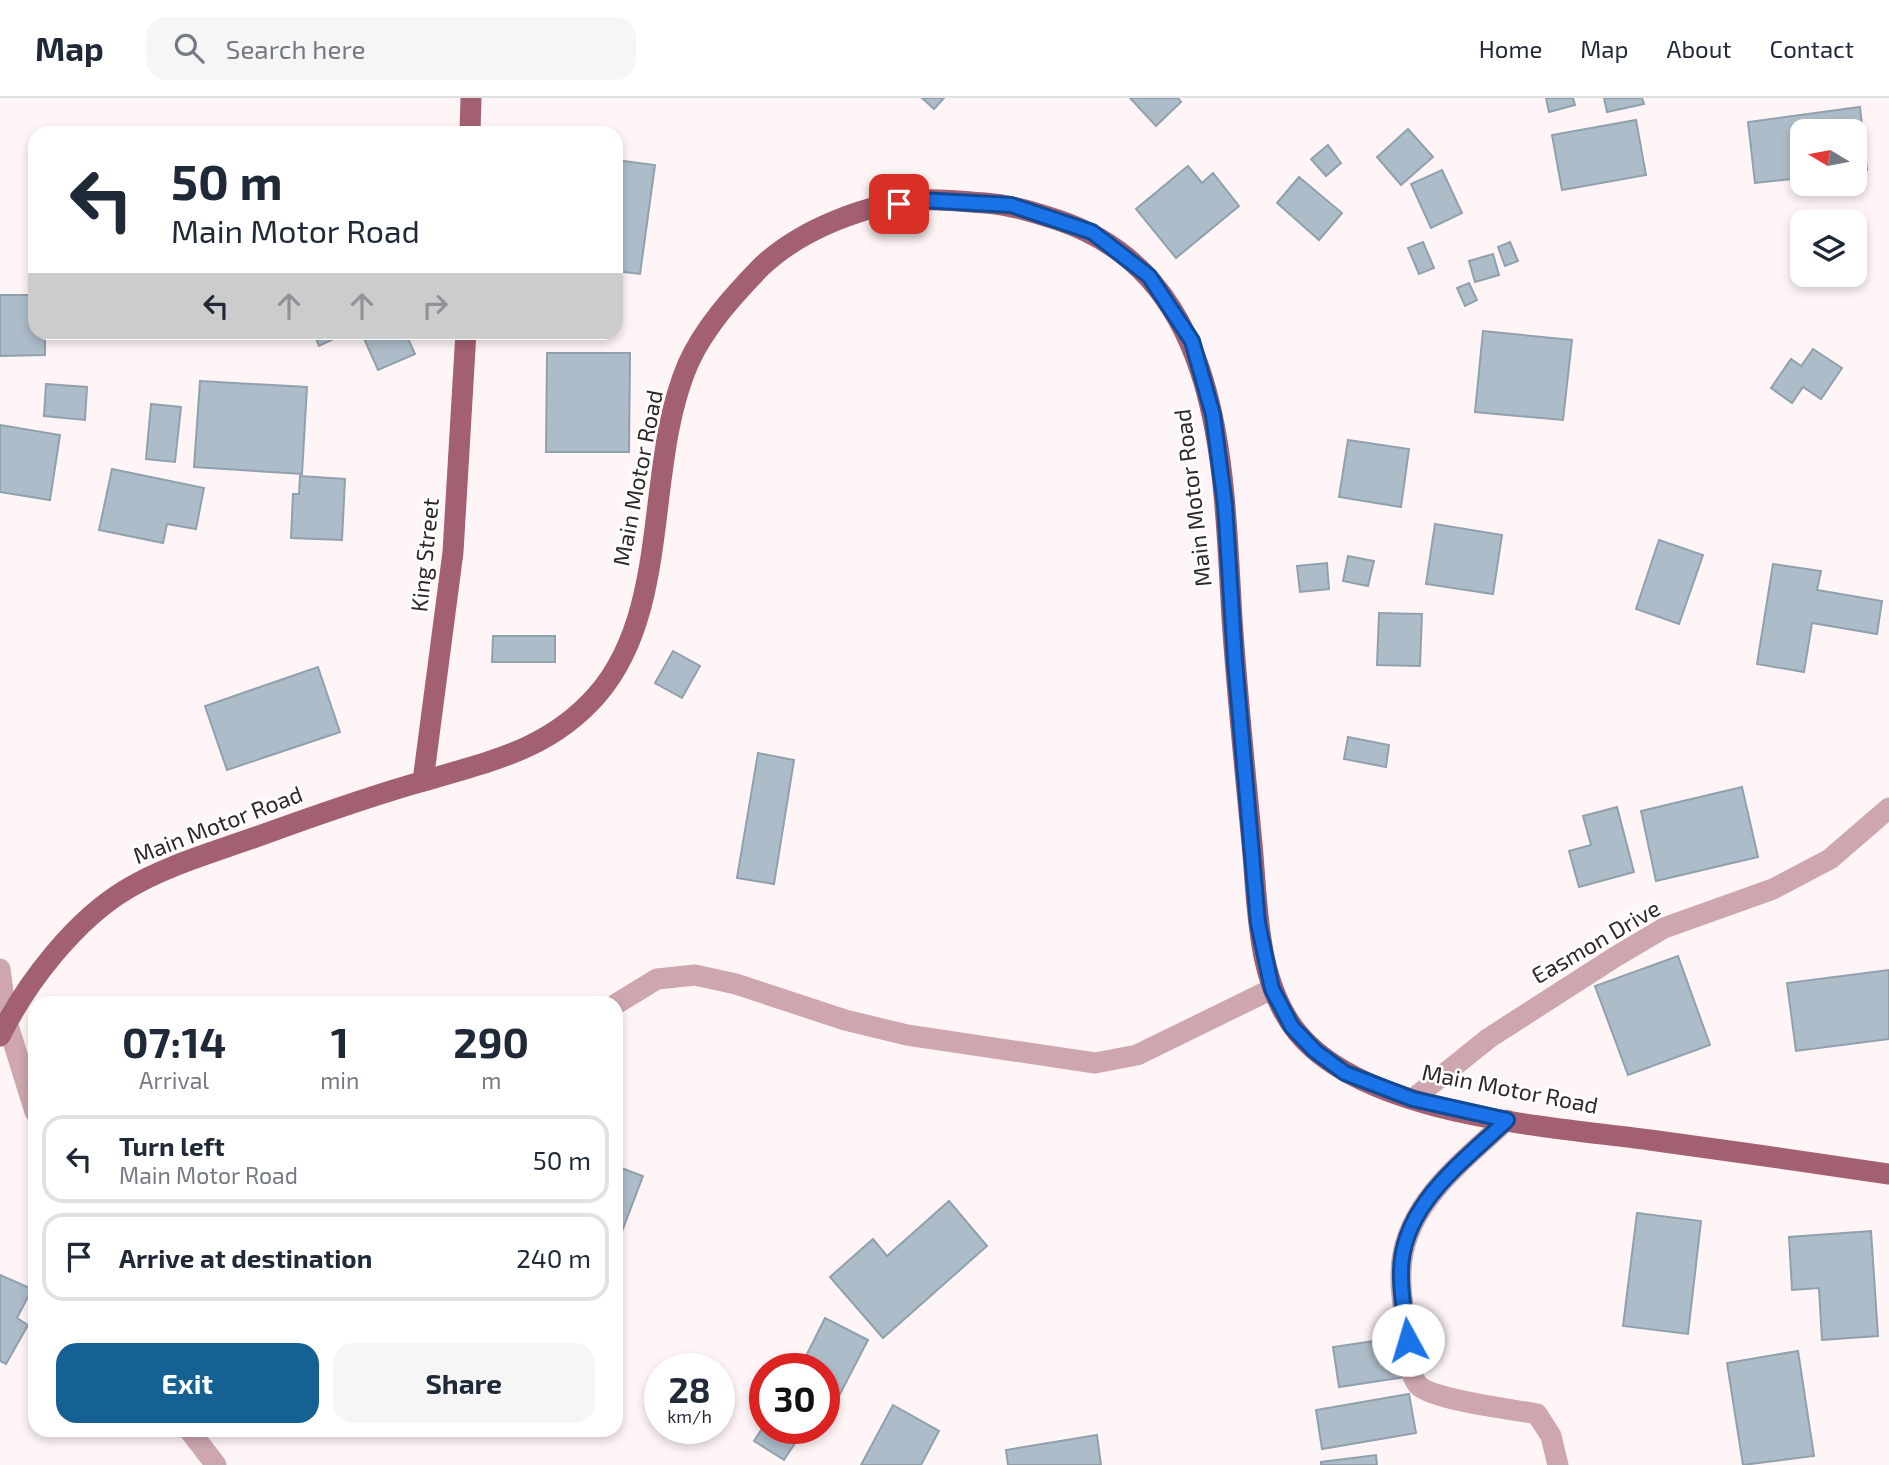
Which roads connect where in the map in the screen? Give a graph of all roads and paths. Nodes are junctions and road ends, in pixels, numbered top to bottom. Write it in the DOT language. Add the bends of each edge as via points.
graph roads {
  1 [pos="471,98"];
  2 [pos="471,126"];
  3 [pos="466,340"];
  4 [pos="423,781"];
  5 [pos="1889,808"];
  6 [pos="0,969"];
  7 [pos="1272,989"];
  8 [pos="623,1000"];
  9 [pos="4,1029"];
  10 [pos="28,1093"];
  11 [pos="1413,1099"];
  12 [pos="1507,1120"];
  13 [pos="1889,1174"];
  14 [pos="194,1437"];
  15 [pos="216,1465"];
  16 [pos="1558,1465"];
  1 -- 2 [label="main road"];
  3 -- 4 [label="main road, King Street" via="453,552"];
  4 -- 7 [label="main road, Main Motor Road" via="496,762 549,737 596,696 618,664 642,594 671,425 689,363 722,309 768,260 837,218 920,200 1011,205 1092,232 1149,276 1192,341 1213,415 1225,505 1258,923"];
  4 -- 9 [label="main road, Main Motor Road" via="197,858 125,890 68,936"];
  5 -- 11 [label="street, Easmon Drive" via="1830,859 1773,890 1664,928 1615,957 1489,1038"];
  6 -- 9 [label="street"];
  7 -- 8 [label="street" via="1137,1055 1095,1063 907,1035 695,975 657,979"];
  7 -- 11 [label="main road, Main Motor Road" via="1292,1027 1315,1051 1345,1073"];
  9 -- 10 [label="street"];
  11 -- 12 [label="main road, Main Motor Road"];
  12 -- 13 [label="main road, Main Motor Road"];
  12 -- 16 [label="street" via="1436,1188 1406,1238 1401,1274 1410,1363 1417,1384 1432,1394 1537,1414 1551,1436"];
  14 -- 15 [label="street"];
}
